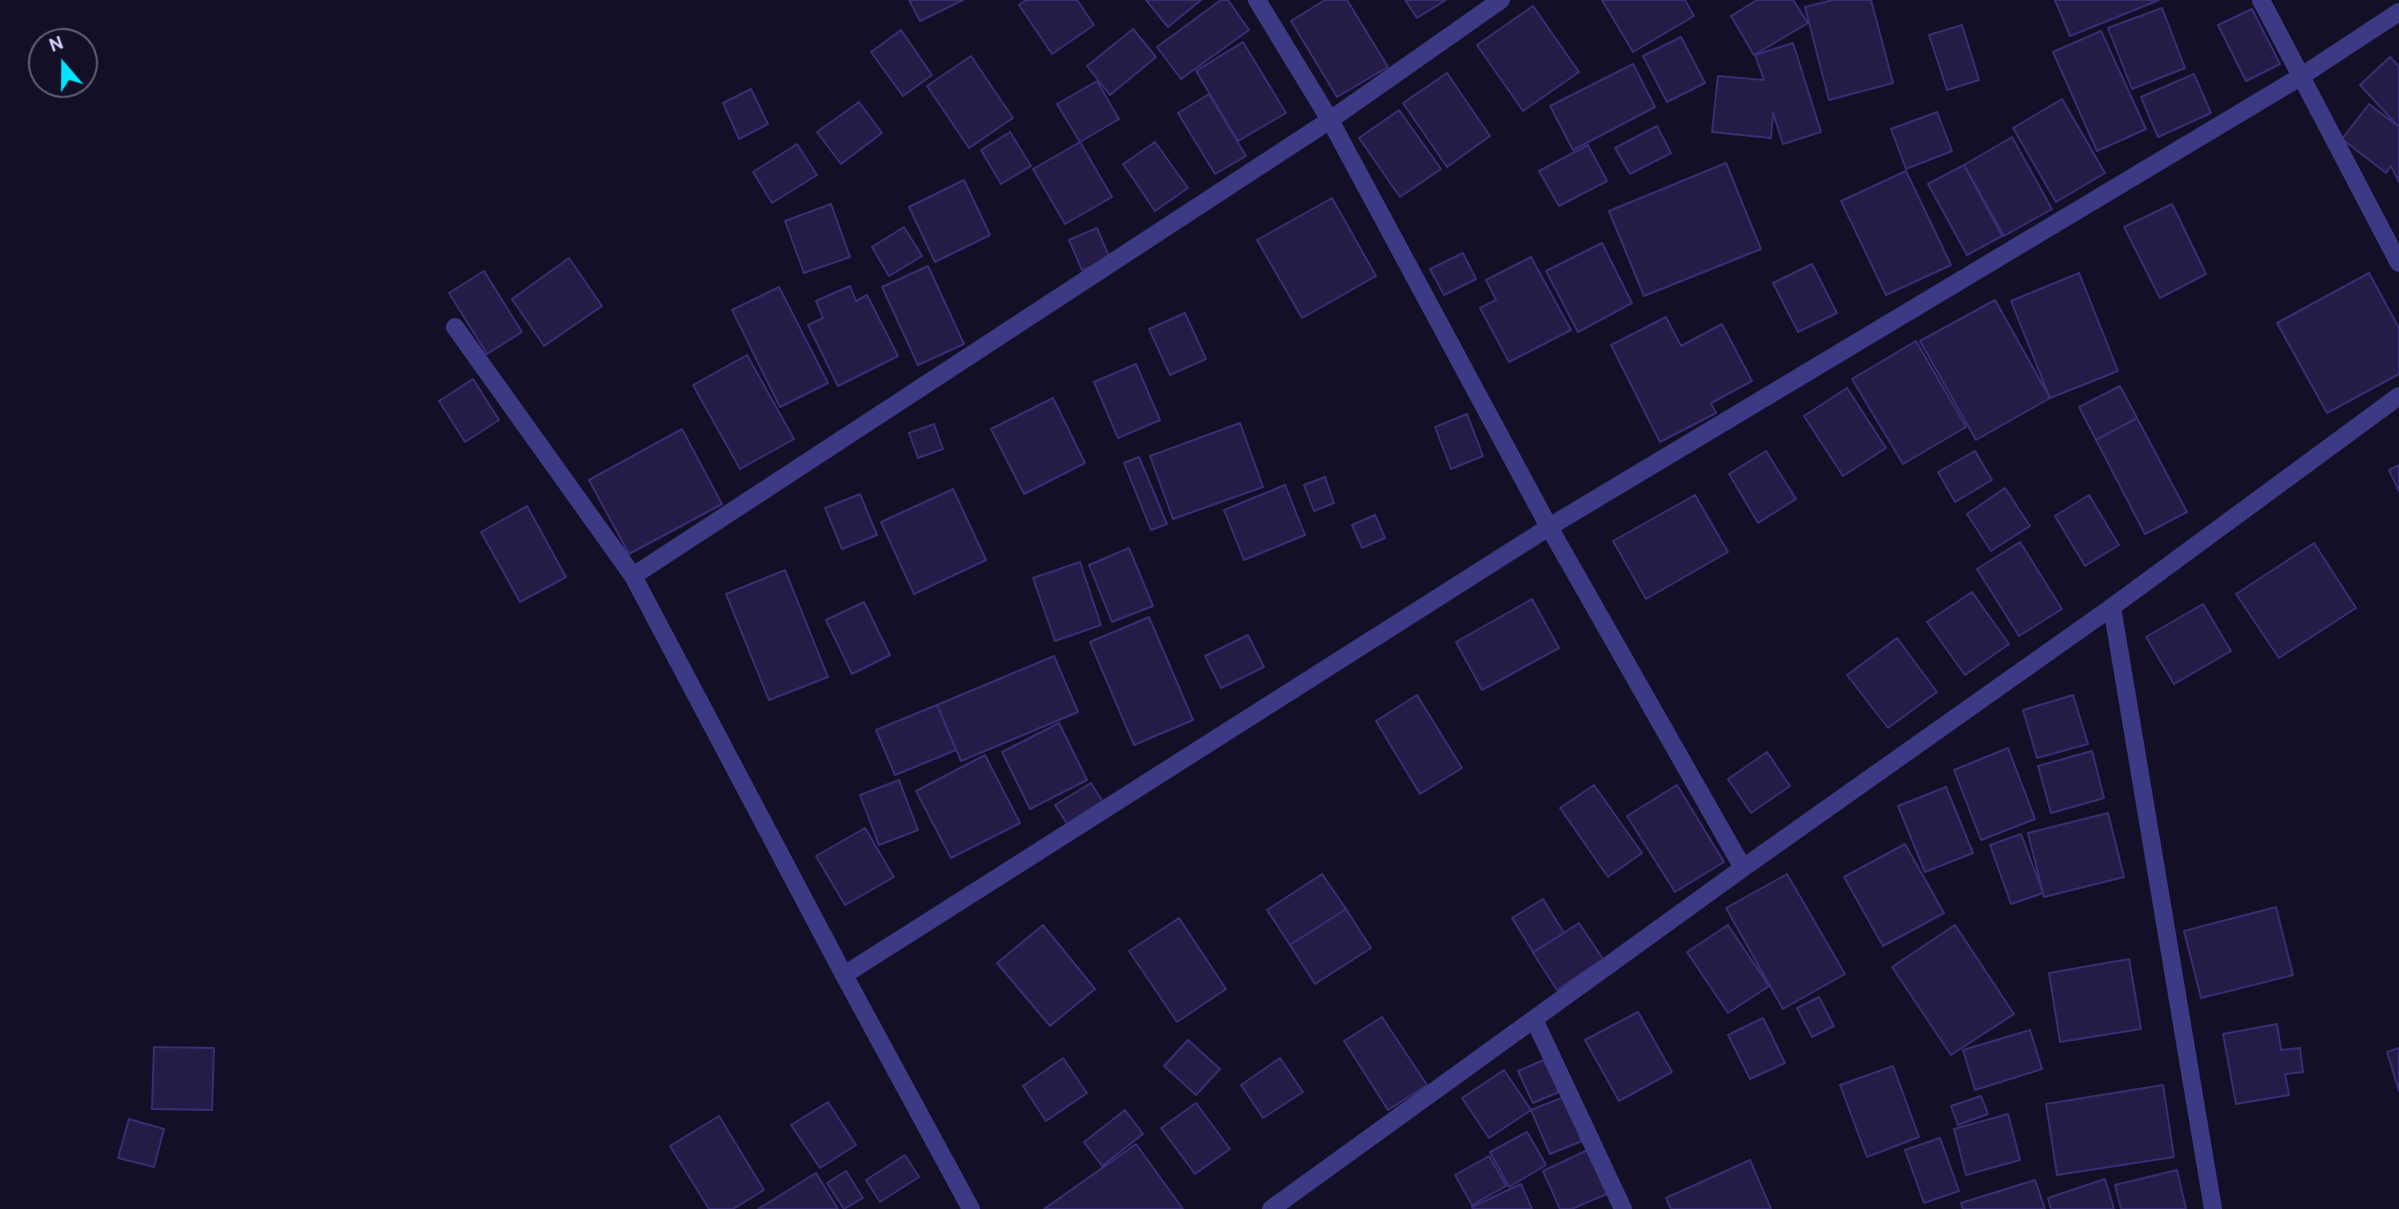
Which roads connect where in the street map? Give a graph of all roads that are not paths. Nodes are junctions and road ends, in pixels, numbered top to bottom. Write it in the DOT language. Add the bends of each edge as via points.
graph roads {
  1 [pos="1257,0"];
  2 [pos="1502,0"];
  3 [pos="2260,0"];
  4 [pos="2399,12"];
  5 [pos="2300,77"];
  6 [pos="1330,120"];
  7 [pos="2399,263"];
  8 [pos="455,327"];
  9 [pos="2399,396"];
  10 [pos="1549,527"];
  11 [pos="633,576"];
  12 [pos="2112,607"];
  13 [pos="1743,868"];
  14 [pos="844,975"];
  15 [pos="1534,1018"];
  16 [pos="971,1209"];
  17 [pos="1271,1209"];
  18 [pos="1623,1209"];
  19 [pos="2213,1209"];
  1 -- 6 [label="street"];
  2 -- 6 [label="street"];
  3 -- 5 [label="street"];
  4 -- 5 [label="street"];
  5 -- 7 [label="street"];
  5 -- 10 [label="street"];
  6 -- 10 [label="street"];
  6 -- 11 [label="street"];
  8 -- 11 [label="street"];
  9 -- 12 [label="street"];
  10 -- 13 [label="street"];
  10 -- 14 [label="street"];
  11 -- 14 [label="street"];
  12 -- 13 [label="street"];
  12 -- 19 [label="street"];
  13 -- 15 [label="street"];
  14 -- 16 [label="street"];
  15 -- 17 [label="street"];
  15 -- 18 [label="street"];
}
